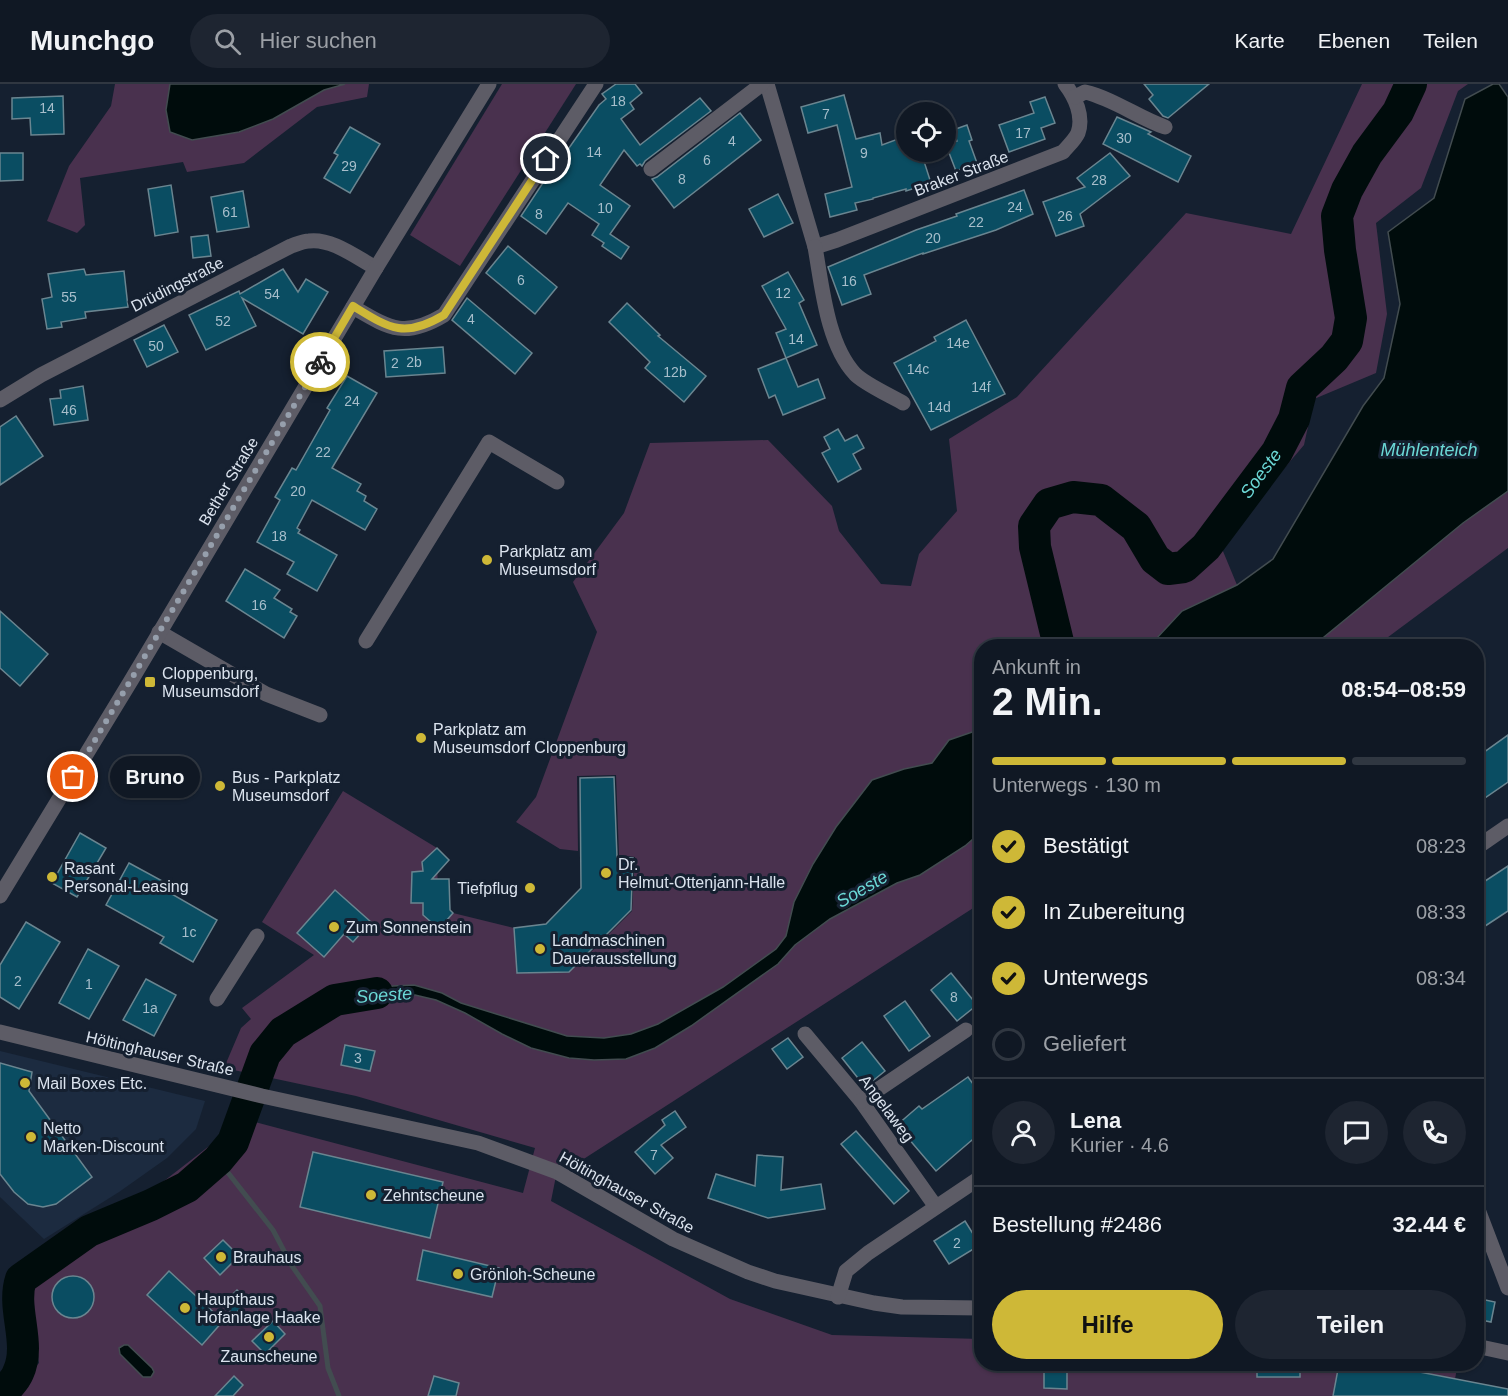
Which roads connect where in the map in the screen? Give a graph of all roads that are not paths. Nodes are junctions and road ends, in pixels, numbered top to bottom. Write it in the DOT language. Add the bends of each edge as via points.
graph roads {
  1 [pos="489,84"];
  2 [pos="596,84"];
  3 [pos="762,84"];
  4 [pos="767,84"];
  5 [pos="1065,84"];
  6 [pos="1075,98"];
  7 [pos="1165,127"];
  8 [pos="651,169"];
  9 [pos="815,247"];
  10 [pos="376,268"];
  11 [pos="353,306"];
  12 [pos="0,400"];
  13 [pos="903,403"];
  14 [pos="557,482"];
  15 [pos="159,632"];
  16 [pos="366,641"];
  17 [pos="320,715"];
  18 [pos="1508,826"];
  19 [pos="1484,842"];
  20 [pos="0,896"];
  21 [pos="257,936"];
  22 [pos="217,999"];
  23 [pos="966,1030"];
  24 [pos="0,1032"];
  25 [pos="805,1034"];
  26 [pos="861,1101"];
  27 [pos="974,1183"];
  28 [pos="936,1207"];
  29 [pos="1484,1225"];
  30 [pos="1508,1288"];
  31 [pos="838,1297"];
  32 [pos="974,1308"];
  33 [pos="1484,1348"];
  34 [pos="1508,1353"];
  1 -- 10 [label="street, Bether Straße"];
  2 -- 11 [label="street" via="444,315 409,329 386,326"];
  3 -- 8 [label="street"];
  4 -- 9 [label="street"];
  5 -- 6 [label="street, Braker Straße"];
  6 -- 7 [label="street" via="1085,92 1101,96"];
  6 -- 9 [label="street, Braker Straße" via="1078,134 1063,152"];
  9 -- 13 [label="street" via="838,347 856,375"];
  10 -- 11 [label="street, Bether Straße"];
  10 -- 12 [label="street, Drüdingstraße" via="322,241 291,246"];
  11 -- 15 [label="street, Bether Straße"];
  14 -- 16 [label="street" via="489,442"];
  15 -- 17 [label="street" via="266,694"];
  15 -- 20 [label="street, Bether Straße"];
  18 -- 19 [label="street"];
  21 -- 22 [label="street"];
  23 -- 26 [label="street"];
  24 -- 31 [label="street, Höltinghauser Straße" via="478,1143 557,1172 705,1254 775,1281"];
  25 -- 26 [label="street, Angelaweg"];
  26 -- 28 [label="street, Angelaweg"];
  27 -- 28 [label="street"];
  28 -- 31 [label="street" via="846,1270"];
  29 -- 30 [label="street"];
  31 -- 32 [label="street, Höltinghauser Straße" via="902,1307"];
  33 -- 34 [label="street"];
}
